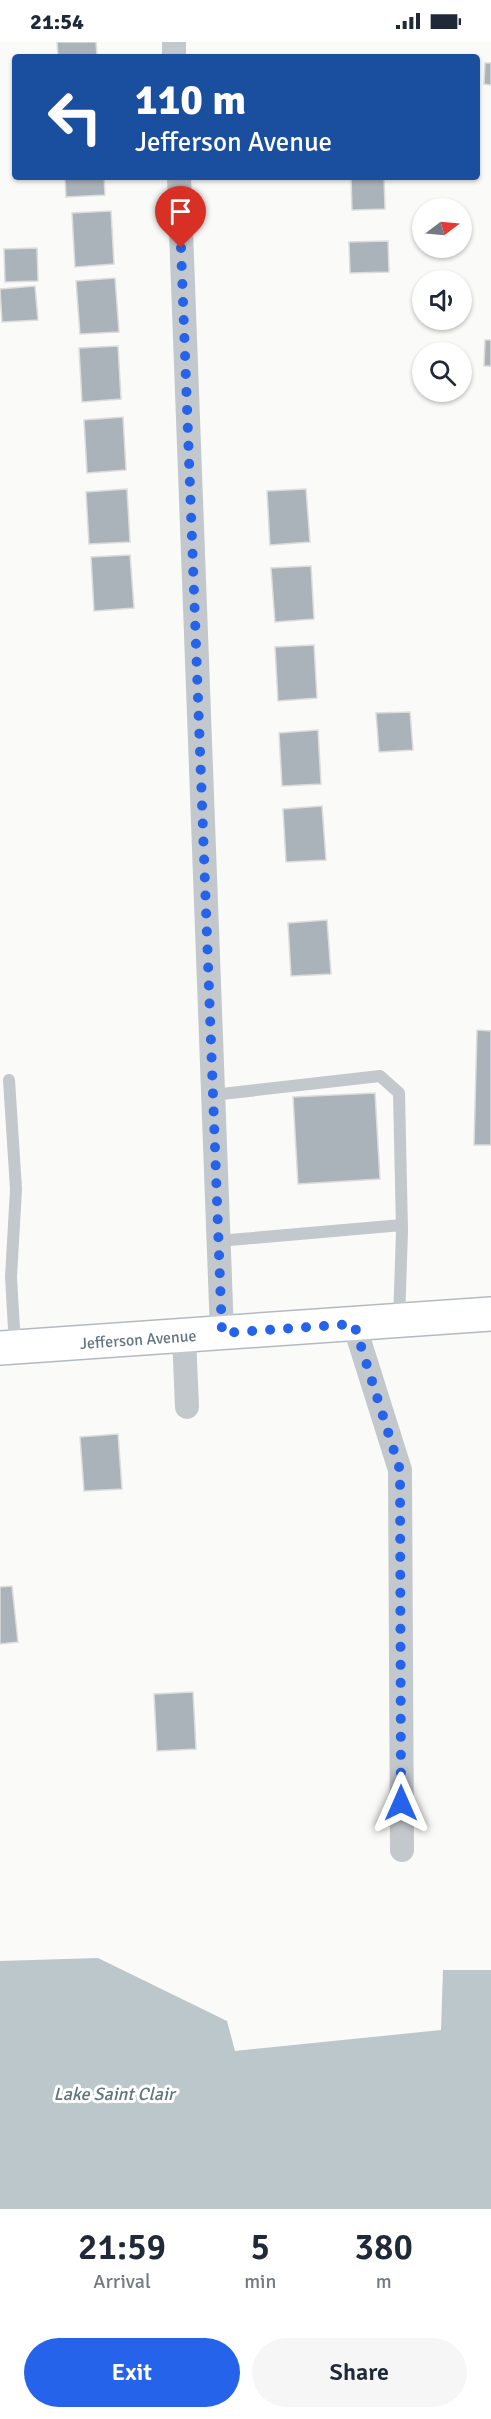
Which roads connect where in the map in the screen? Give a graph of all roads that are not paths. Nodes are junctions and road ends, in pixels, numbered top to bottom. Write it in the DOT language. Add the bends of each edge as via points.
graph roads {
  1 [pos="179,180"];
  2 [pos="9,1080"];
  3 [pos="213,1095"];
  4 [pos="402,1225"];
  5 [pos="218,1241"];
  6 [pos="491,1314"];
  7 [pos="399,1321"];
  8 [pos="354,1324"];
  9 [pos="222,1333"];
  10 [pos="184,1336"];
  11 [pos="7,1348"];
  12 [pos="187,1407"];
  13 [pos="402,1850"];
  1 -- 3 [label="street"];
  2 -- 11 [label="lane" via="16,1189"];
  3 -- 4 [label="lane" via="380,1076 399,1093"];
  3 -- 5 [label="street"];
  4 -- 5 [label="lane"];
  4 -- 7 [label="lane"];
  5 -- 9 [label="street"];
  6 -- 7 [label="main road, Jefferson Avenue"];
  7 -- 8 [label="main road, Jefferson Avenue"];
  8 -- 9 [label="main road, Jefferson Avenue"];
  8 -- 13 [label="street" via="400,1470"];
  9 -- 10 [label="main road, Jefferson Avenue"];
  10 -- 11 [label="main road, Jefferson Avenue"];
  10 -- 12 [label="street"];
}
